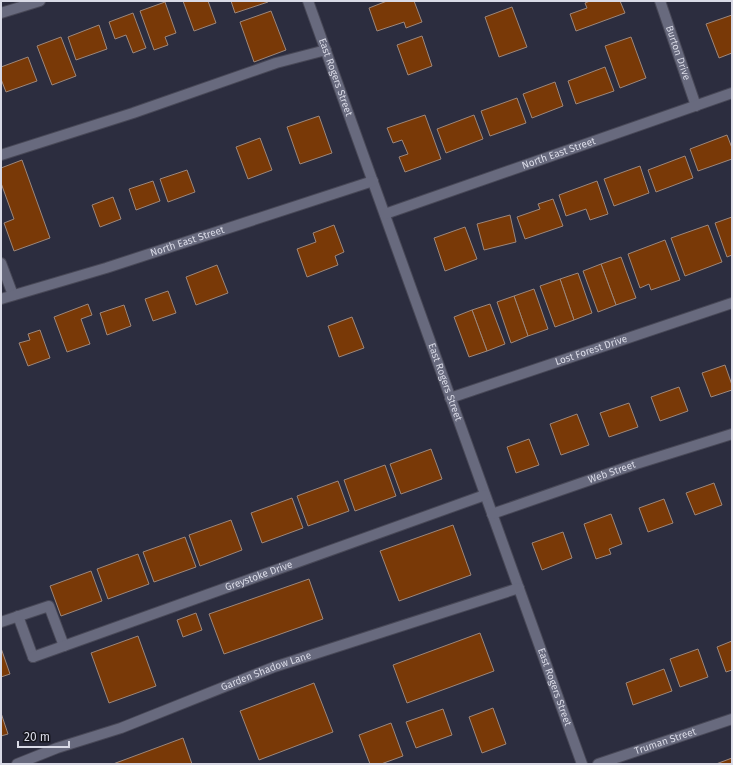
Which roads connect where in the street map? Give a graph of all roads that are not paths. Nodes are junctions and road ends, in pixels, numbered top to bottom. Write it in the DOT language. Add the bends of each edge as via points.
graph roads {
  1 [pos="40,1"];
  2 [pos="308,1"];
  3 [pos="660,1"];
  4 [pos="1,13"];
  5 [pos="326,50"];
  6 [pos="732,93"];
  7 [pos="696,106"];
  8 [pos="1,155"];
  9 [pos="373,181"];
  10 [pos="385,214"];
  11 [pos="1,263"];
  12 [pos="13,295"];
  13 [pos="1,299"];
  14 [pos="732,303"];
  15 [pos="450,398"];
  16 [pos="732,434"];
  17 [pos="485,495"];
  18 [pos="492,514"];
  19 [pos="519,588"];
  20 [pos="18,616"];
  21 [pos="1,622"];
  22 [pos="64,646"];
  23 [pos="732,718"];
  24 [pos="17,764"];
  25 [pos="582,764"];
  26 [pos="598,764"];
  1 -- 4 [label="street"];
  2 -- 5 [label="street, East Rogers Street"];
  3 -- 7 [label="street, Burton Drive"];
  5 -- 8 [label="street" via="276,63 133,113"];
  5 -- 9 [label="street, East Rogers Street"];
  6 -- 7 [label="street, North East Street"];
  7 -- 10 [label="street, North East Street"];
  9 -- 10 [label="street, East Rogers Street"];
  9 -- 12 [label="street, North East Street" via="106,268"];
  10 -- 15 [label="street, East Rogers Street"];
  11 -- 12 [label="street"];
  12 -- 13 [label="street, North East Street"];
  14 -- 15 [label="street, Lost Forest Drive"];
  15 -- 17 [label="street, East Rogers Street"];
  16 -- 18 [label="street, Web Street"];
  17 -- 18 [label="street, East Rogers Street"];
  17 -- 22 [label="street, Greystoke Drive"];
  18 -- 19 [label="street, East Rogers Street"];
  19 -- 24 [label="street, Garden Shadow Lane" via="274,667 120,728"];
  19 -- 25 [label="street, East Rogers Street"];
  20 -- 21 [label="street"];
  20 -- 22 [label="street" via="49,606"];
  20 -- 22 [label="street, Greystoke Drive" via="33,657"];
  23 -- 26 [label="street, Truman Street"];
}
